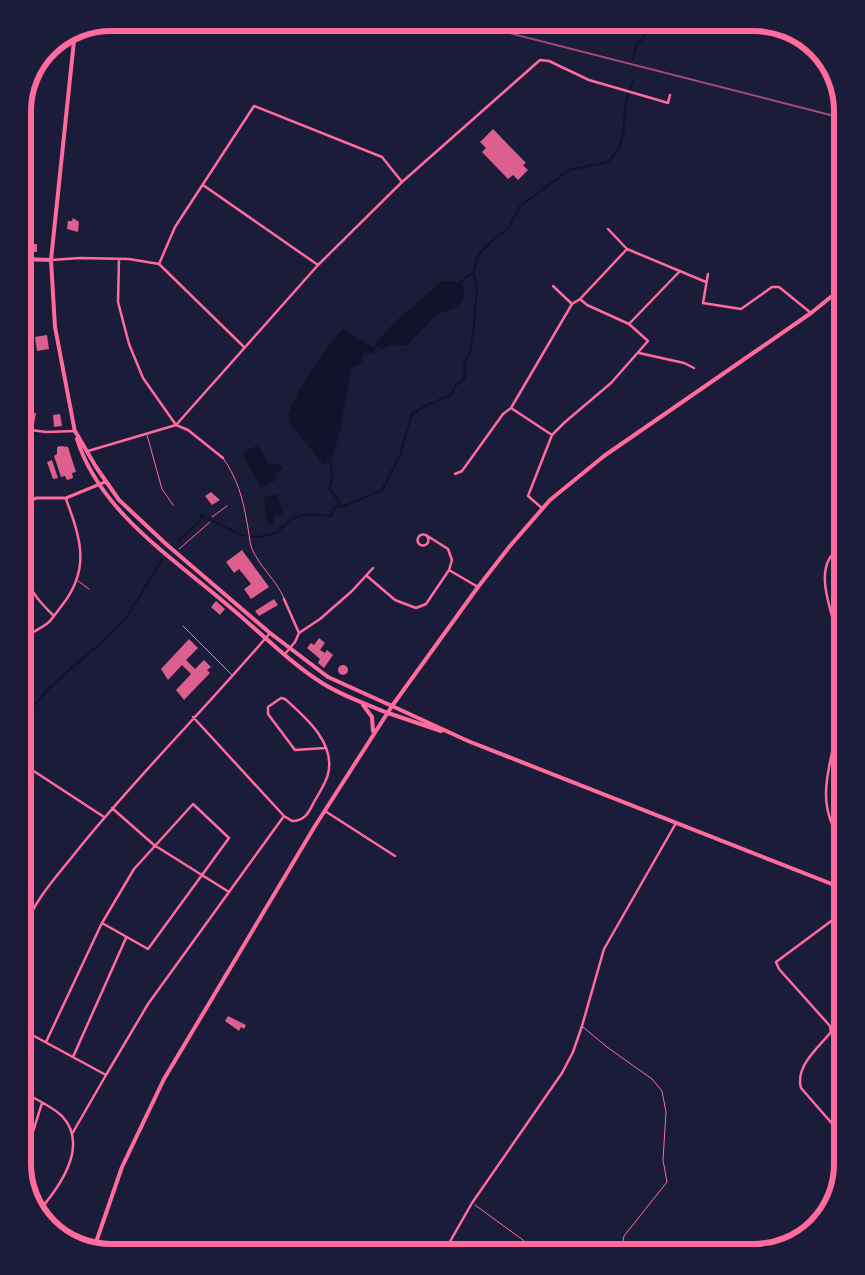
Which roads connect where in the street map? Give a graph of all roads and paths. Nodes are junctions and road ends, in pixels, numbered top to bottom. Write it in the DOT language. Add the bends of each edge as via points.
graph roads {
  1 [pos="74,41"];
  2 [pos="670,95"];
  3 [pos="402,182"];
  4 [pos="203,185"];
  5 [pos="608,229"];
  6 [pos="627,249"];
  7 [pos="31,259"];
  8 [pos="119,259"];
  9 [pos="51,260"];
  10 [pos="159,264"];
  11 [pos="318,265"];
  12 [pos="679,272"];
  13 [pos="708,274"];
  14 [pos="706,282"];
  15 [pos="553,286"];
  16 [pos="834,294"];
  17 [pos="580,299"];
  18 [pos="572,304"];
  19 [pos="811,313"];
  20 [pos="629,324"];
  21 [pos="244,347"];
  22 [pos="639,353"];
  23 [pos="694,368"];
  24 [pos="511,408"];
  25 [pos="176,425"];
  26 [pos="31,429"];
  27 [pos="75,431"];
  28 [pos="147,434"];
  29 [pos="552,436"];
  30 [pos="87,452"];
  31 [pos="82,455"];
  32 [pos="223,458"];
  33 [pos="455,474"];
  34 [pos="105,482"];
  35 [pos="100,485"];
  36 [pos="66,498"];
  37 [pos="31,501"];
  38 [pos="173,505"];
  39 [pos="227,506"];
  40 [pos="543,509"];
  41 [pos="212,517"];
  42 [pos="210,522"];
  43 [pos="426,535"];
  44 [pos="175,545"];
  45 [pos="834,553"];
  46 [pos="373,568"];
  47 [pos="449,570"];
  48 [pos="367,576"];
  49 [pos="78,580"];
  50 [pos="478,587"];
  51 [pos="31,589"];
  52 [pos="89,589"];
  53 [pos="284,598"];
  54 [pos="54,616"];
  55 [pos="834,619"];
  56 [pos="183,626"];
  57 [pos="31,633"];
  58 [pos="270,633"];
  59 [pos="299,633"];
  60 [pos="266,638"];
  61 [pos="289,648"];
  62 [pos="285,654"];
  63 [pos="232,675"];
  64 [pos="361,702"];
  65 [pos="392,706"];
  66 [pos="388,713"];
  67 [pos="193,717"];
  68 [pos="373,734"];
  69 [pos="455,735"];
  70 [pos="834,740"];
  71 [pos="325,748"];
  72 [pos="31,769"];
  73 [pos="112,808"];
  74 [pos="325,811"];
  75 [pos="284,816"];
  76 [pos="104,817"];
  77 [pos="677,823"];
  78 [pos="834,825"];
  79 [pos="154,845"];
  80 [pos="395,856"];
  81 [pos="201,876"];
  82 [pos="834,885"];
  83 [pos="229,892"];
  84 [pos="31,911"];
  85 [pos="834,919"];
  86 [pos="102,923"];
  87 [pos="126,937"];
  88 [pos="582,1026"];
  89 [pos="31,1034"];
  90 [pos="46,1042"];
  91 [pos="73,1057"];
  92 [pos="106,1075"];
  93 [pos="31,1097"];
  94 [pos="42,1103"];
  95 [pos="834,1126"];
  96 [pos="72,1134"];
  97 [pos="31,1138"];
  98 [pos="472,1203"];
  99 [pos="43,1206"];
  100 [pos="96,1242"];
  101 [pos="449,1244"];
  102 [pos="527,1244"];
  103 [pos="622,1244"];
  1 -- 9 [label="main road"];
  2 -- 3 [label="street" via="668,103 589,80 550,61 540,60"];
  3 -- 4 [label="street" via="382,157 254,106"];
  3 -- 11 [label="street"];
  4 -- 10 [label="street" via="175,227"];
  4 -- 11 [label="street"];
  5 -- 6 [label="street"];
  6 -- 12 [label="street"];
  6 -- 17 [label="street"];
  7 -- 9 [label="main road"];
  8 -- 9 [label="street"];
  8 -- 10 [label="street"];
  8 -- 25 [label="street" via="118,302 128,344 143,378"];
  9 -- 27 [label="main road" via="55,327"];
  10 -- 21 [label="street"];
  11 -- 21 [label="street"];
  12 -- 14 [label="street"];
  12 -- 20 [label="street"];
  13 -- 14 [label="street"];
  14 -- 19 [label="street" via="703,303 741,309 772,287 779,287"];
  15 -- 18 [label="street"];
  16 -- 19 [label="main road"];
  17 -- 18 [label="street"];
  17 -- 20 [label="street"];
  18 -- 24 [label="street"];
  19 -- 40 [label="main road" via="604,456"];
  20 -- 22 [label="street" via="648,341"];
  21 -- 25 [label="street"];
  22 -- 23 [label="street"];
  22 -- 29 [label="street"];
  24 -- 29 [label="street"];
  24 -- 33 [label="street" via="503,414 462,471"];
  25 -- 28 [label="street"];
  25 -- 32 [label="street" via="188,430"];
  26 -- 27 [label="street"];
  27 -- 30 [label="main road"];
  27 -- 31 [label="main road"];
  28 -- 30 [label="street"];
  28 -- 38 [label="lane" via="162,489"];
  29 -- 40 [label="street" via="528,496"];
  30 -- 31 [label="street"];
  30 -- 34 [label="main road"];
  31 -- 35 [label="main road"];
  32 -- 53 [label="lane" via="236,478 250,541 260,564 279,586"];
  34 -- 35 [label="street"];
  34 -- 58 [label="main road" via="139,520"];
  35 -- 36 [label="street"];
  35 -- 60 [label="main road" via="147,536"];
  36 -- 37 [label="street" via="36,498"];
  36 -- 49 [label="street" via="80,547"];
  39 -- 41 [label="path"];
  40 -- 50 [label="main road"];
  42 -- 44 [label="path" via="180,550"];
  43 -- 43 [label="street" via="418,537 420,545 427,543"];
  43 -- 47 [label="street" via="448,549 452,560"];
  45 -- 55 [label="street" via="827,562 824,576"];
  46 -- 48 [label="street"];
  47 -- 48 [label="street" via="426,604 416,608 395,600"];
  47 -- 50 [label="street"];
  48 -- 59 [label="street" via="320,619"];
  49 -- 52 [label="lane"];
  49 -- 54 [label="street"];
  50 -- 65 [label="main road"];
  51 -- 54 [label="street" via="36,599"];
  53 -- 59 [label="street"];
  54 -- 57 [label="street"];
  56 -- 63 [label="lane"];
  58 -- 60 [label="street"];
  58 -- 61 [label="main road"];
  59 -- 61 [label="street"];
  60 -- 62 [label="main road"];
  60 -- 63 [label="street"];
  61 -- 62 [label="street"];
  61 -- 65 [label="main road" via="328,677"];
  62 -- 64 [label="main road" via="323,684"];
  63 -- 67 [label="street"];
  64 -- 66 [label="main road"];
  64 -- 68 [label="main road" via="372,717"];
  65 -- 66 [label="main road"];
  65 -- 69 [label="main road"];
  66 -- 68 [label="main road"];
  66 -- 69 [label="main road"];
  67 -- 73 [label="street"];
  67 -- 75 [label="street"];
  68 -- 74 [label="main road"];
  69 -- 77 [label="main road"];
  70 -- 78 [label="street" via="826,781 828,813"];
  71 -- 71 [label="street" via="295,750 268,714 268,707 281,698 286,699 311,723"];
  71 -- 75 [label="street" via="328,775 309,812 298,821"];
  72 -- 76 [label="street"];
  73 -- 76 [label="street"];
  73 -- 79 [label="street"];
  74 -- 80 [label="street"];
  74 -- 100 [label="main road" via="155,1096 122,1166"];
  75 -- 83 [label="street"];
  76 -- 84 [label="street"];
  77 -- 82 [label="main road"];
  77 -- 88 [label="street" via="604,949"];
  79 -- 81 [label="street"];
  79 -- 81 [label="street" via="192,804 229,838"];
  79 -- 86 [label="street" via="134,869"];
  81 -- 83 [label="street"];
  81 -- 87 [label="street" via="148,950"];
  83 -- 92 [label="street" via="148,1004"];
  85 -- 95 [label="street" via="776,962 830,1026 831,1032 805,1063 799,1080 801,1088"];
  86 -- 87 [label="street"];
  86 -- 90 [label="street"];
  87 -- 91 [label="street"];
  88 -- 98 [label="street" via="562,1073"];
  88 -- 103 [label="lane" via="652,1078 662,1090 666,1112 663,1160 667,1182 624,1236"];
  89 -- 90 [label="street"];
  90 -- 91 [label="street"];
  91 -- 92 [label="street"];
  92 -- 96 [label="street"];
  93 -- 94 [label="street"];
  94 -- 96 [label="street" via="62,1116"];
  94 -- 97 [label="street"];
  96 -- 99 [label="street" via="74,1147 71,1159 58,1188"];
  98 -- 101 [label="street"];
  98 -- 102 [label="path"];
}
